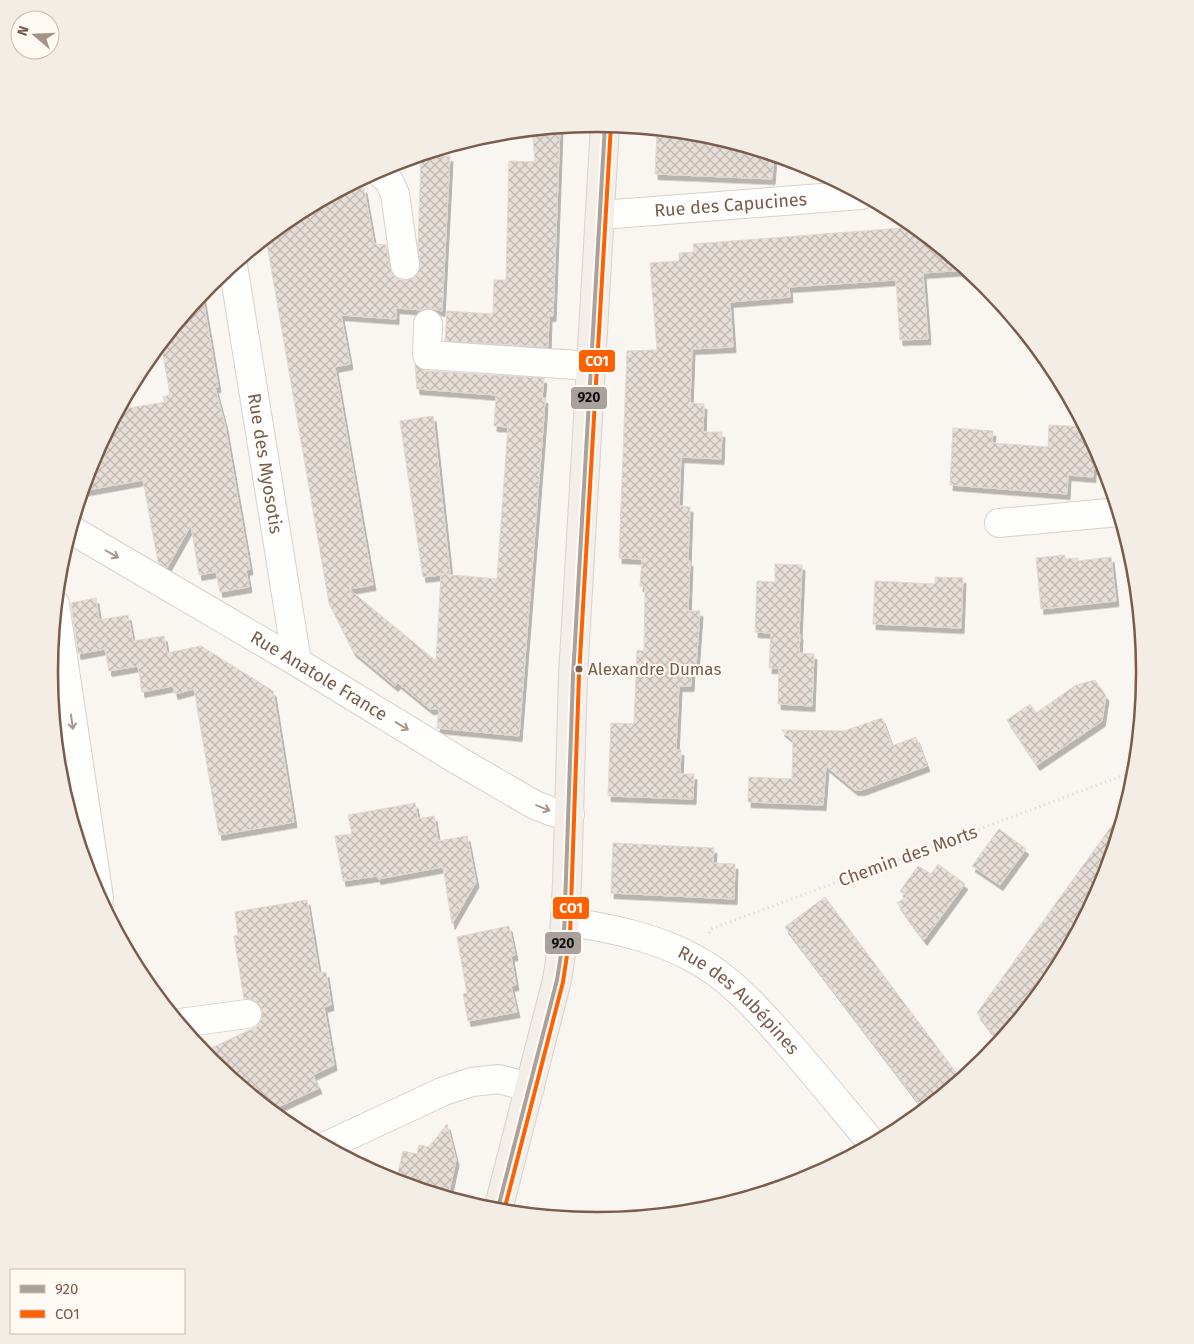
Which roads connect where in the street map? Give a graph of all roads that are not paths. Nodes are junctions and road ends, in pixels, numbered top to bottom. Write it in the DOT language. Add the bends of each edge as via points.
graph roads {
  1 [pos="605,132"];
  2 [pos="384,177"];
  3 [pos="850,196"];
  4 [pos="601,215"];
  5 [pos="405,265"];
  6 [pos="235,272"];
  7 [pos="428,324"];
  8 [pos="592,366"];
  9 [pos="1112,513"];
  10 [pos="999,523"];
  11 [pos="76,532"];
  12 [pos="60,629"];
  13 [pos="297,662"];
  14 [pos="570,814"];
  15 [pos="94,866"];
  16 [pos="565,921"];
  17 [pos="247,1014"];
  18 [pos="186,1022"];
  19 [pos="530,1087"];
  20 [pos="868,1138"];
  21 [pos="333,1143"];
  22 [pos="500,1202"];
  1 -- 4 [label="main road"];
  2 -- 5 [label="street" via="395,194"];
  3 -- 4 [label="street, Rue des Capucines"];
  4 -- 8 [label="main road"];
  6 -- 13 [label="street, Rue des Myosotis"];
  7 -- 8 [label="street" via="427,355"];
  8 -- 14 [label="main road" via="574,676"];
  9 -- 10 [label="street"];
  11 -- 13 [label="street, Rue Anatole France, one-way"];
  12 -- 15 [label="street, one-way"];
  13 -- 14 [label="street, Rue Anatole France, one-way" via="535,805"];
  14 -- 16 [label="main road"];
  16 -- 19 [label="main road" via="557,980"];
  16 -- 20 [label="street, Rue des Aubépines" via="638,936 672,947 726,979 757,1008"];
  17 -- 18 [label="street"];
  19 -- 21 [label="street" via="498,1079 472,1082 444,1091"];
  19 -- 22 [label="main road"];
}
